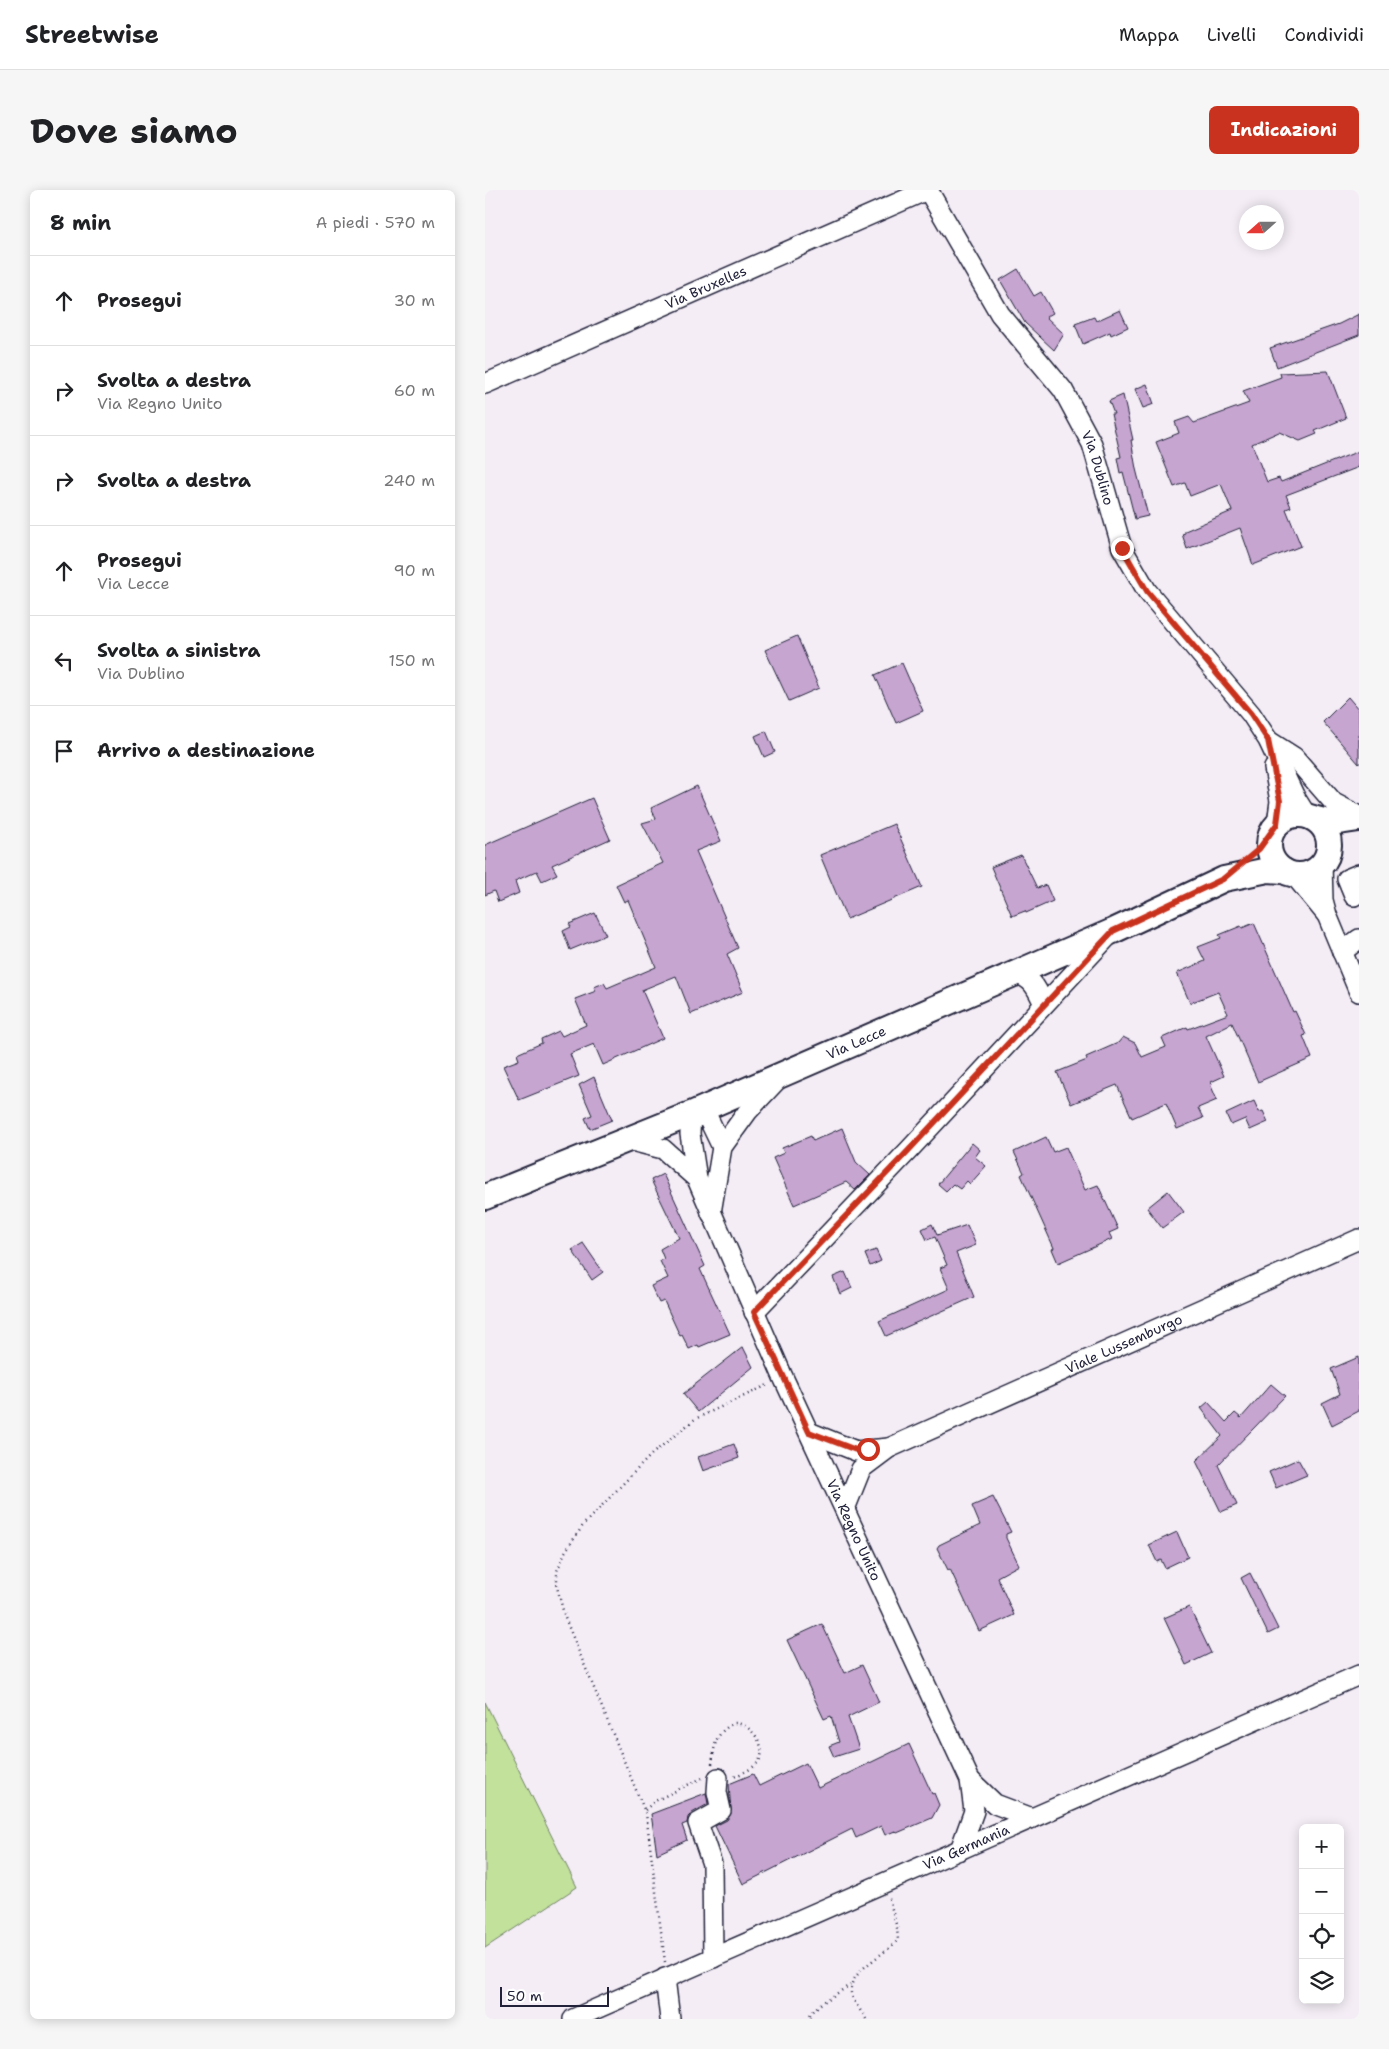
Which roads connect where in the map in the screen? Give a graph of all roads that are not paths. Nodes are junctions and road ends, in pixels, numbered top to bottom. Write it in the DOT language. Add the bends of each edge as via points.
graph roads {
  1 [pos="928,190"];
  2 [pos="485,384"];
  3 [pos="1268,740"];
  4 [pos="1310,817"];
  5 [pos="1359,819"];
  6 [pos="1274,830"];
  7 [pos="1325,859"];
  8 [pos="1289,873"];
  9 [pos="1359,874"];
  10 [pos="1223,879"];
  11 [pos="1357,900"];
  12 [pos="1327,914"];
  13 [pos="1113,931"];
  14 [pos="1359,939"];
  15 [pos="1342,952"];
  16 [pos="1015,973"];
  17 [pos="1359,992"];
  18 [pos="1043,1004"];
  19 [pos="783,1073"];
  20 [pos="691,1114"];
  21 [pos="628,1140"];
  22 [pos="721,1147"];
  23 [pos="697,1179"];
  24 [pos="485,1197"];
  25 [pos="711,1213"];
  26 [pos="1359,1239"];
  27 [pos="754,1312"];
  28 [pos="809,1432"];
  29 [pos="889,1448"];
  30 [pos="856,1450"];
  31 [pos="861,1469"];
  32 [pos="828,1473"];
  33 [pos="845,1509"];
  34 [pos="1359,1675"];
  35 [pos="718,1778"];
  36 [pos="970,1780"];
  37 [pos="1032,1818"];
  38 [pos="960,1850"];
  39 [pos="713,1958"];
  40 [pos="665,1978"];
  41 [pos="573,2019"];
  42 [pos="670,2019"];
  1 -- 2 [label="street, Via Bruxelles"];
  1 -- 3 [label="street, Via Dublino" via="1000,314 1063,390 1092,444 1122,548 1147,591 1251,714"];
  3 -- 4 [label="street, Via Dublino" via="1295,797"];
  3 -- 5 [label="street, Via Dublino" via="1294,757 1334,803"];
  3 -- 6 [label="street, Via Dublino" via="1280,801"];
  4 -- 5 [label="main road" via="1332,823"];
  4 -- 6 [label="main road" via="1291,816"];
  4 -- 7 [label="main road" via="1327,833 1329,844"];
  5 -- 7 [label="main road"];
  6 -- 8 [label="main road" via="1269,845 1271,855 1276,864"];
  6 -- 10 [label="main road, Via Lecce" via="1246,862"];
  7 -- 8 [label="main road" via="1309,873"];
  7 -- 12 [label="street" via="1323,900"];
  8 -- 10 [label="main road, Via Lecce" via="1269,870"];
  8 -- 12 [label="street"];
  9 -- 11 [label="street" via="1347,879"];
  10 -- 13 [label="main road, Via Lecce"];
  12 -- 15 [label="street"];
  13 -- 16 [label="main road, Via Lecce"];
  13 -- 18 [label="street"];
  14 -- 15 [label="street"];
  15 -- 17 [label="street"];
  16 -- 18 [label="street" via="1027,977 1036,986"];
  16 -- 19 [label="main road, Via Lecce"];
  18 -- 27 [label="street"];
  19 -- 20 [label="main road, Via Lecce"];
  19 -- 22 [label="street"];
  20 -- 21 [label="main road, Via Lecce"];
  20 -- 22 [label="street" via="708,1118"];
  20 -- 23 [label="street" via="690,1134"];
  21 -- 23 [label="street" via="663,1149"];
  21 -- 24 [label="main road, Via Lecce"];
  22 -- 25 [label="street"];
  23 -- 25 [label="street, Via Regno Unito"];
  25 -- 27 [label="street, Via Regno Unito"];
  26 -- 29 [label="street, Viale Lussemburgo"];
  27 -- 28 [label="street, Via Regno Unito"];
  28 -- 30 [label="street"];
  28 -- 32 [label="street, Via Regno Unito"];
  29 -- 30 [label="street"];
  29 -- 31 [label="street"];
  30 -- 32 [label="street"];
  31 -- 32 [label="street"];
  31 -- 33 [label="street"];
  32 -- 33 [label="street, Via Regno Unito"];
  33 -- 36 [label="street, Via Regno Unito"];
  34 -- 37 [label="street, Via Germania"];
  35 -- 39 [label="street" via="721,1810 698,1823 713,1864"];
  36 -- 37 [label="street" via="995,1804"];
  36 -- 38 [label="street, Via Regno Unito" via="974,1811"];
  37 -- 38 [label="street, Via Germania"];
  38 -- 39 [label="street, Via Germania"];
  39 -- 40 [label="street, Via Germania"];
  40 -- 41 [label="street, Via Germania"];
  40 -- 42 [label="street"];
}
